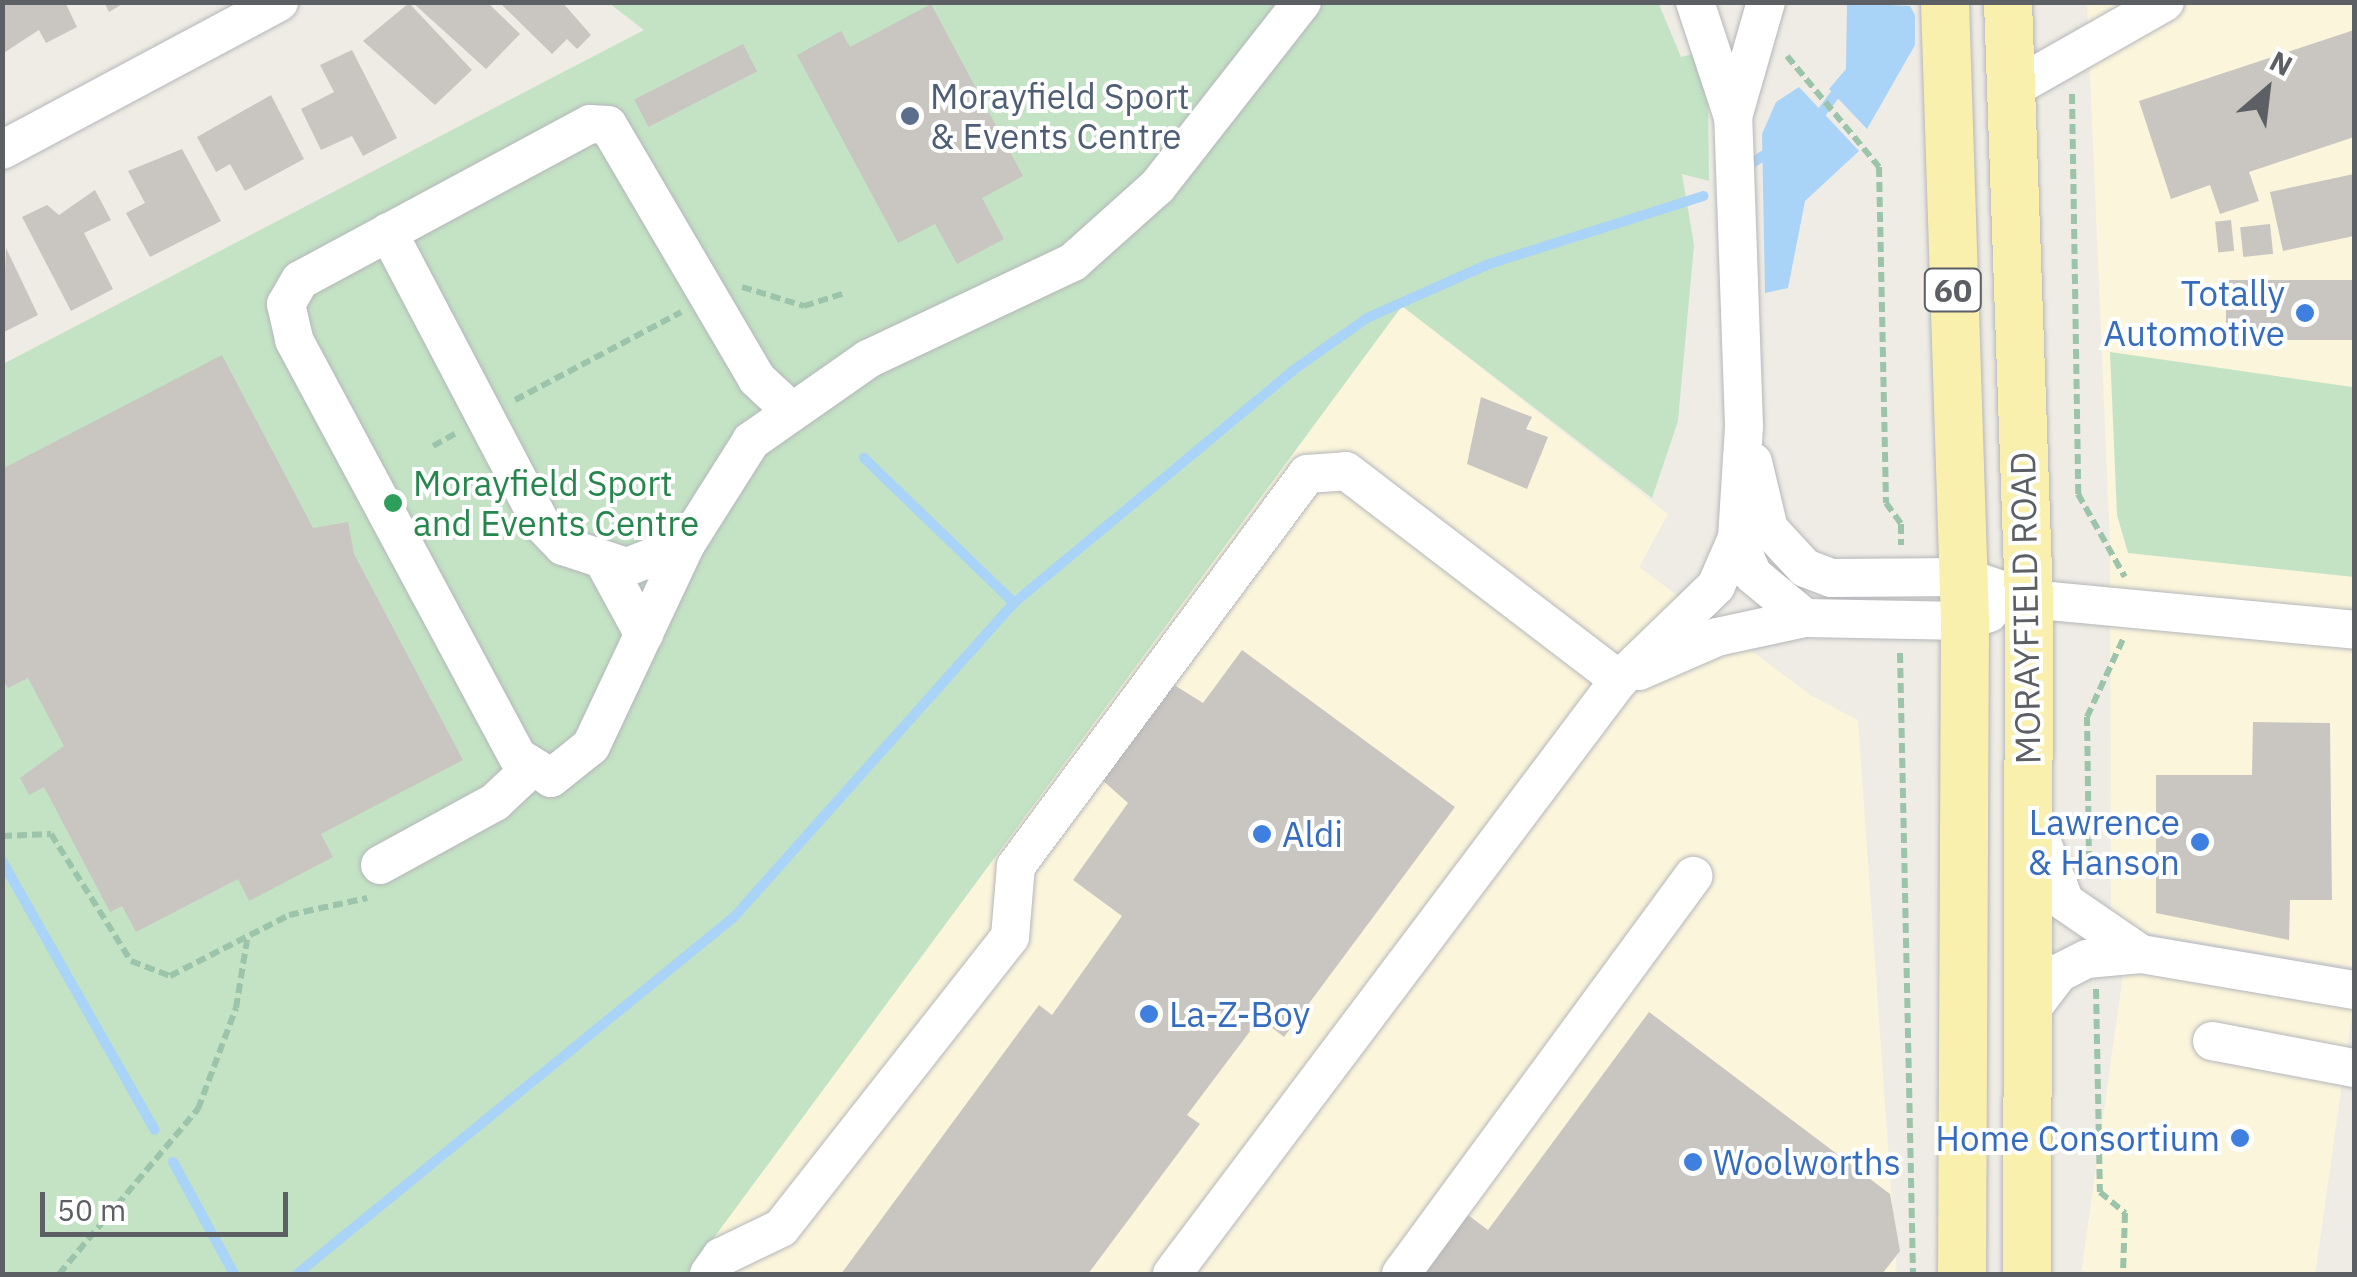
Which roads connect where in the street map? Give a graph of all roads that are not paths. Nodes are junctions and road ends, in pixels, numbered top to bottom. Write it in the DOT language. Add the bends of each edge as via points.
graph roads {
  1 [pos="278,2"];
  2 [pos="1302,2"];
  3 [pos="1695,2"];
  4 [pos="1766,2"];
  5 [pos="1945,2"];
  6 [pos="2008,2"];
  7 [pos="2165,2"];
  8 [pos="2010,90"];
  9 [pos="1734,117"];
  10 [pos="2,150"];
  11 [pos="388,232"];
  12 [pos="787,407"];
  13 [pos="1744,426"];
  14 [pos="1736,538"];
  15 [pos="686,544"];
  16 [pos="607,566"];
  17 [pos="1964,599"];
  18 [pos="2029,599"];
  19 [pos="1805,618"];
  20 [pos="2354,630"];
  21 [pos="644,635"];
  22 [pos="1618,680"];
  23 [pos="530,769"];
  24 [pos="2028,798"];
  25 [pos="1693,876"];
  26 [pos="378,880"];
  27 [pos="2141,954"];
  28 [pos="2354,990"];
  29 [pos="2027,1015"];
  30 [pos="2212,1041"];
  31 [pos="2354,1068"];
  32 [pos="709,1274"];
  33 [pos="1172,1274"];
  34 [pos="1400,1274"];
  35 [pos="1962,1274"];
  36 [pos="2026,1274"];
  1 -- 10 [label="street"];
  2 -- 12 [label="street" via="1156,187 1073,262"];
  3 -- 9 [label="street"];
  4 -- 9 [label="street"];
  5 -- 17 [label="main road, MORAYFIELD ROAD / 60"];
  6 -- 8 [label="main road, MORAYFIELD ROAD / 60"];
  7 -- 8 [label="street"];
  8 -- 18 [label="main road, MORAYFIELD ROAD / 60"];
  9 -- 13 [label="street"];
  11 -- 12 [label="street" via="590,124 608,125 757,378"];
  11 -- 16 [label="street" via="542,523 573,553"];
  11 -- 23 [label="street" via="291,291 294,340"];
  12 -- 15 [label="street" via="751,441"];
  13 -- 14 [label="street"];
  13 -- 17 [label="street" via="1769,529 1784,551 1830,578 1901,577"];
  14 -- 19 [label="street" via="1753,576"];
  14 -- 22 [label="street" via="1716,586"];
  15 -- 16 [label="street"];
  15 -- 21 [label="street"];
  16 -- 21 [label="street"];
  17 -- 18 [label="street"];
  17 -- 19 [label="street" via="1900,620"];
  17 -- 35 [label="main road, MORAYFIELD ROAD / 60"];
  18 -- 20 [label="street"];
  18 -- 24 [label="main road, MORAYFIELD ROAD / 60"];
  19 -- 22 [label="street" via="1717,637"];
  21 -- 23 [label="street" via="577,764 551,778"];
  22 -- 32 [label="street" via="1346,471 1308,474 1016,866 1010,937 781,1228 722,1257"];
  22 -- 33 [label="street"];
  23 -- 26 [label="street" via="495,802"];
  24 -- 27 [label="street" via="2066,902"];
  24 -- 29 [label="main road, MORAYFIELD ROAD / 60"];
  25 -- 34 [label="street"];
  27 -- 28 [label="street"];
  27 -- 29 [label="street" via="2087,959 2059,973"];
  29 -- 36 [label="main road, MORAYFIELD ROAD / 60"];
  30 -- 31 [label="street"];
}
